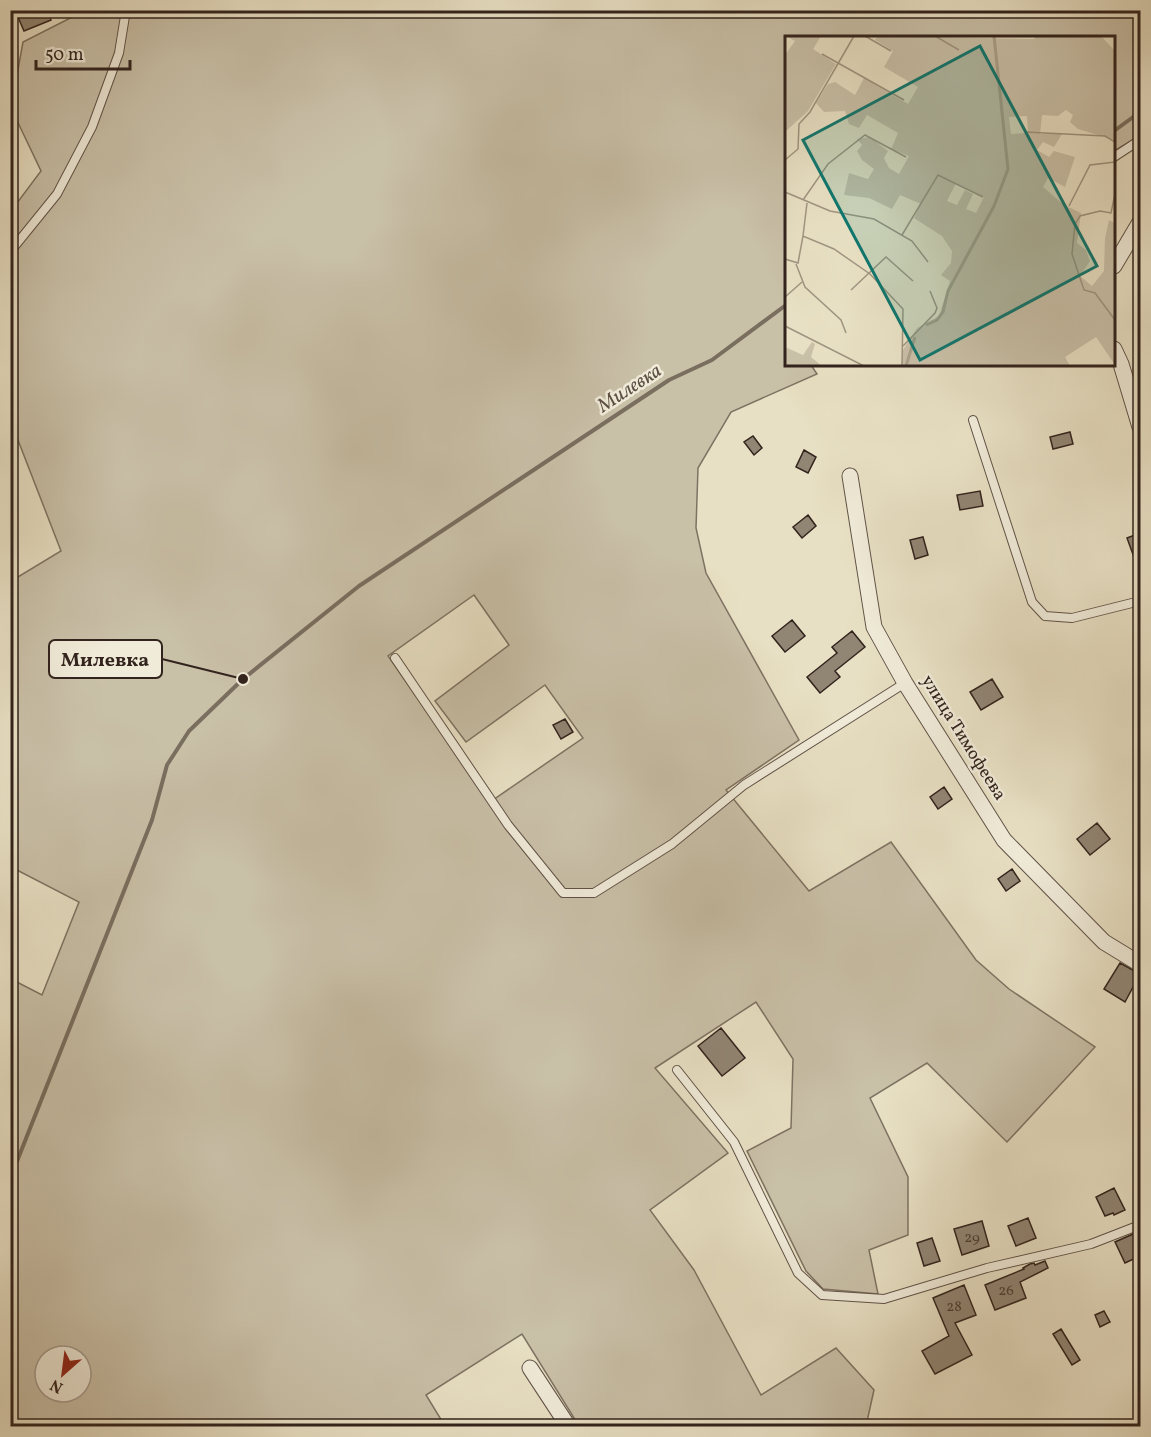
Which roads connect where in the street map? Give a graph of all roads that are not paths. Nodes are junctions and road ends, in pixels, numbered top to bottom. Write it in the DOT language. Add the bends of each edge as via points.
graph roads {
  1 [pos="126,10"];
  2 [pos="1140,140"];
  3 [pos="1115,156"];
  4 [pos="1140,222"];
  5 [pos="10,252"];
  6 [pos="1115,263"];
  7 [pos="1115,353"];
  8 [pos="973,420"];
  9 [pos="1140,427"];
  10 [pos="849,477"];
  11 [pos="1140,601"];
  12 [pos="394,657"];
  13 [pos="904,683"];
  14 [pos="1140,964"];
  15 [pos="677,1070"];
  16 [pos="1140,1225"];
  17 [pos="530,1368"];
  18 [pos="568,1426"];
  1 -- 5 [label="lane" via="119,53 92,128 57,194"];
  2 -- 3 [label="lane"];
  4 -- 6 [label="street"];
  7 -- 9 [label="street"];
  8 -- 11 [label="lane" via="1032,602 1045,616 1072,618"];
  10 -- 13 [label="street, улица Тимофеева" via="874,627"];
  12 -- 13 [label="lane" via="508,825 563,893 594,894 672,844 744,785"];
  13 -- 14 [label="street, улица Тимофеева" via="1004,840 1104,942"];
  15 -- 16 [label="lane" via="734,1142 798,1273 822,1295 884,1299 901,1296 987,1268 1091,1244"];
  17 -- 18 [label="street"];
}
